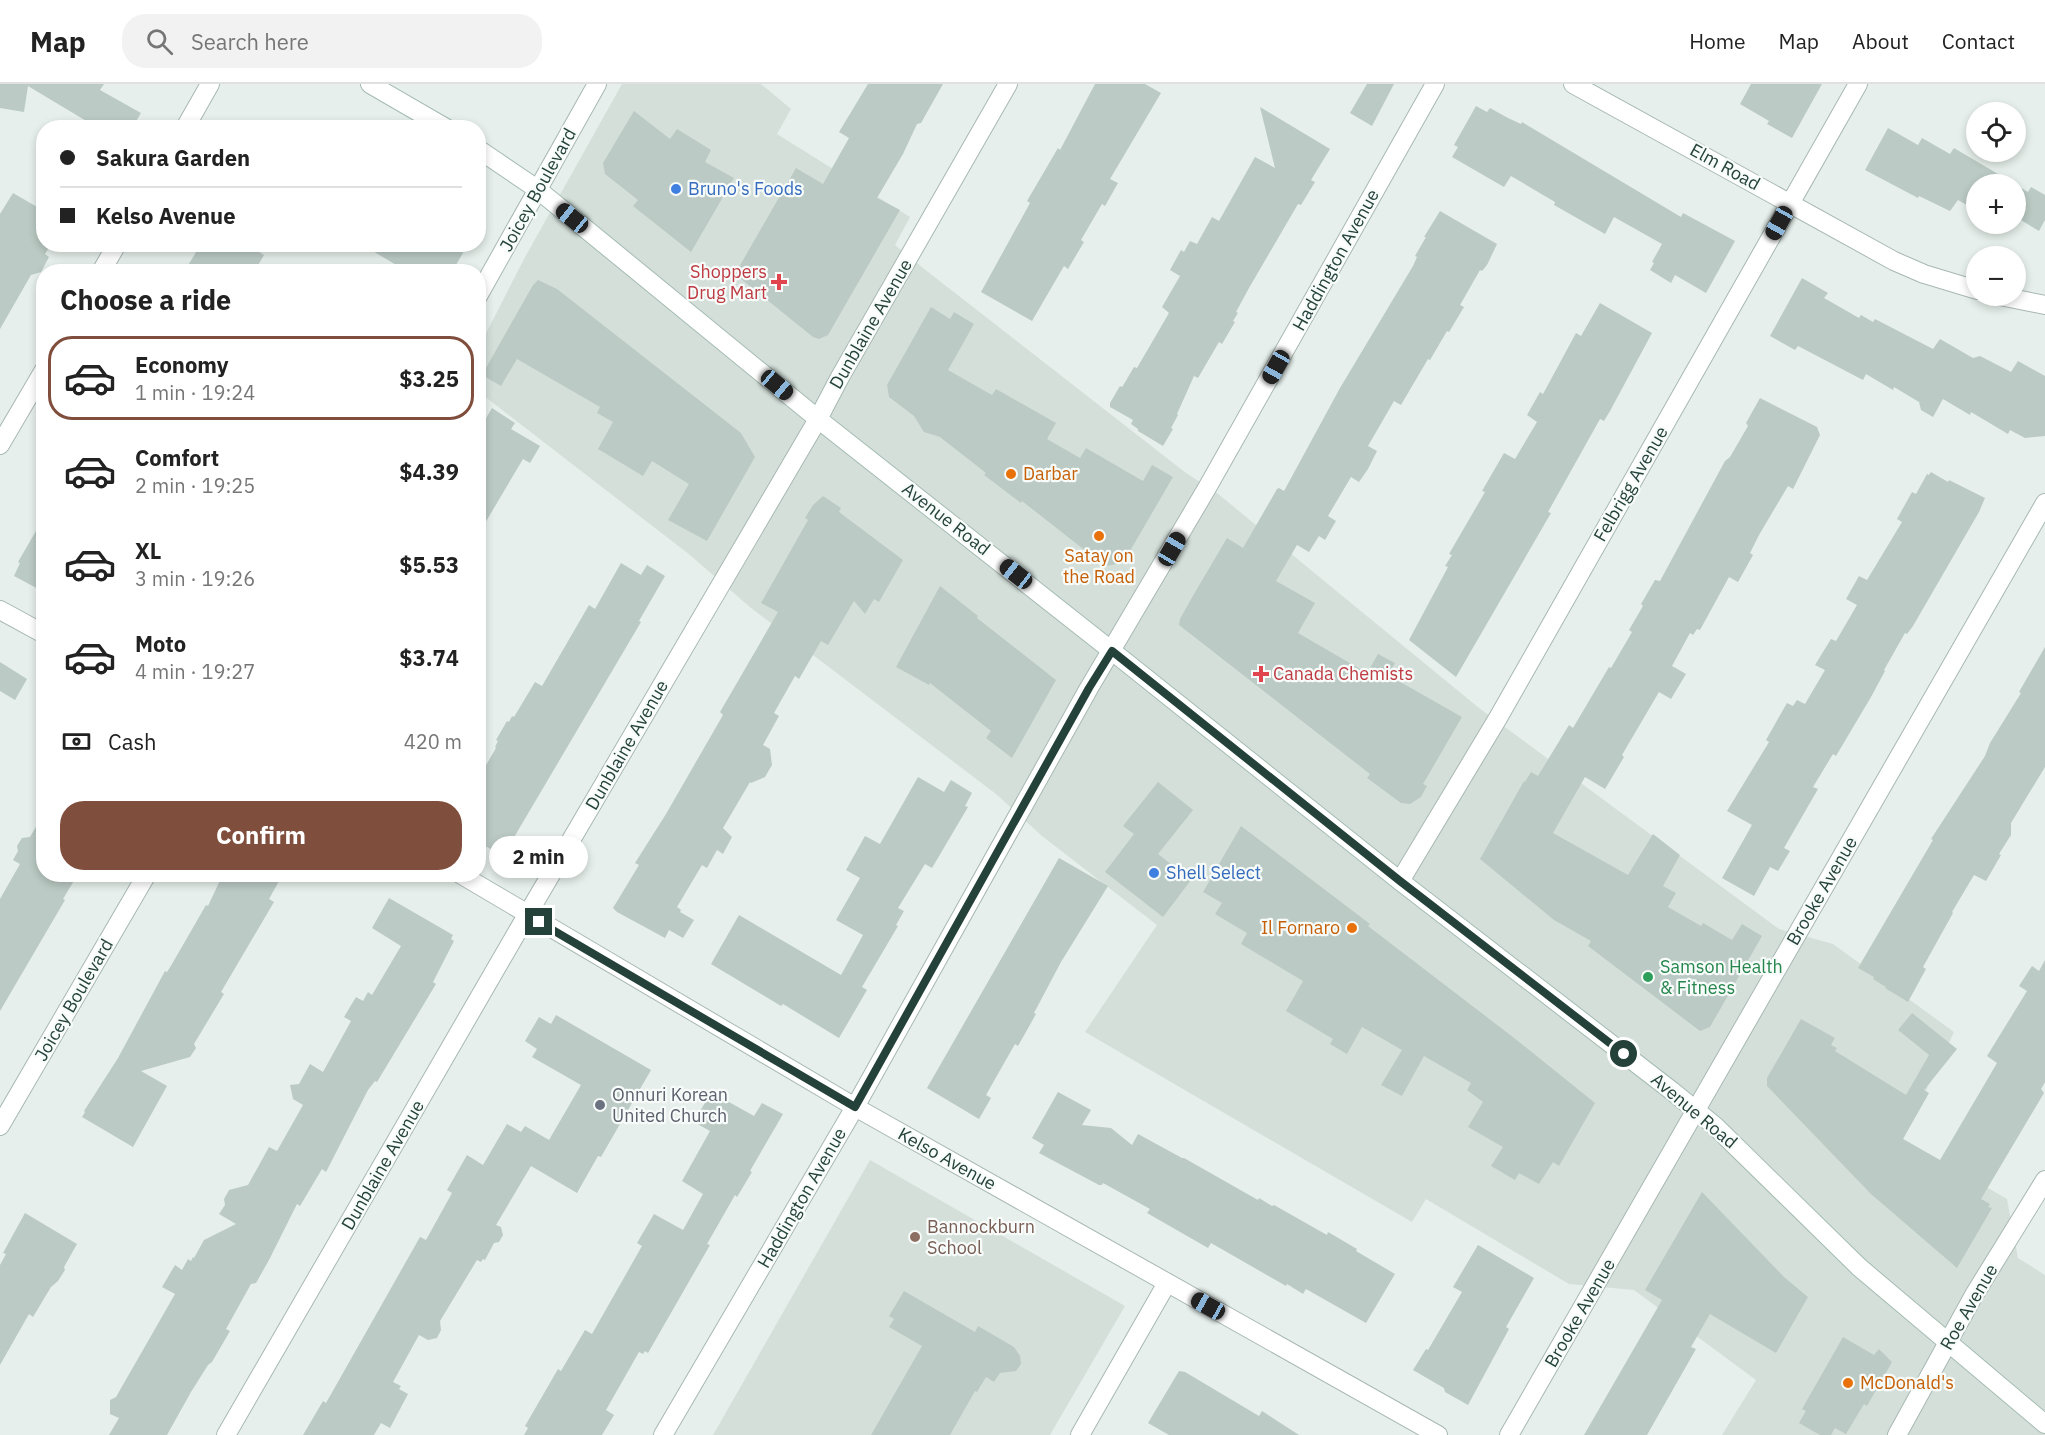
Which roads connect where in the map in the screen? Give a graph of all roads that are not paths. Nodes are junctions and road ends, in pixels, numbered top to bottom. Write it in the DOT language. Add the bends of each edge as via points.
graph roads {
  1 [pos="210,84"];
  2 [pos="370,84"];
  3 [pos="597,84"];
  4 [pos="1008,84"];
  5 [pos="1435,84"];
  6 [pos="1573,84"];
  7 [pos="1858,84"];
  8 [pos="189,120"];
  9 [pos="432,120"];
  10 [pos="486,154"];
  11 [pos="537,189"];
  12 [pos="1791,202"];
  13 [pos="486,281"];
  14 [pos="1966,287"];
  15 [pos="2026,302"];
  16 [pos="2045,306"];
  17 [pos="36,384"];
  18 [pos="818,419"];
  19 [pos="0,445"];
  20 [pos="2045,503"];
  21 [pos="0,610"];
  22 [pos="36,630"];
  23 [pos="1112,651"];
  24 [pos="1400,881"];
  25 [pos="142,882"];
  26 [pos="473,882"];
  27 [pos="528,915"];
  28 [pos="855,1107"];
  29 [pos="1696,1110"];
  30 [pos="0,1126"];
  31 [pos="2045,1180"];
  32 [pos="1167,1283"];
  33 [pos="1949,1341"];
  34 [pos="2045,1424"];
  35 [pos="226,1435"];
  36 [pos="663,1435"];
  37 [pos="1080,1435"];
  38 [pos="1438,1435"];
  39 [pos="1509,1435"];
  40 [pos="1897,1435"];
  1 -- 8 [label="street"];
  2 -- 9 [label="street"];
  3 -- 11 [label="street, Joicey Boulevard"];
  4 -- 18 [label="street, Dunblaine Avenue"];
  5 -- 23 [label="street, Haddington Avenue"];
  6 -- 12 [label="street, Elm Road"];
  7 -- 12 [label="street, Felbrigg Avenue"];
  10 -- 11 [label="street, Avenue Road"];
  11 -- 13 [label="street, Joicey Boulevard"];
  11 -- 18 [label="street, Avenue Road"];
  12 -- 14 [label="street, Elm Road" via="1894,261"];
  12 -- 24 [label="street, Felbrigg Avenue" via="1498,718"];
  15 -- 16 [label="street"];
  17 -- 19 [label="street"];
  18 -- 23 [label="street, Avenue Road"];
  18 -- 27 [label="street, Dunblaine Avenue"];
  20 -- 29 [label="street, Brooke Avenue"];
  21 -- 22 [label="street"];
  23 -- 24 [label="street, Avenue Road"];
  23 -- 28 [label="street, Haddington Avenue"];
  24 -- 29 [label="street, Avenue Road"];
  25 -- 30 [label="street, Joicey Boulevard"];
  26 -- 27 [label="street, Kelso Avenue"];
  27 -- 28 [label="street, Kelso Avenue"];
  27 -- 35 [label="street, Dunblaine Avenue"];
  28 -- 32 [label="street, Kelso Avenue"];
  28 -- 36 [label="street, Haddington Avenue"];
  29 -- 33 [label="street, Avenue Road" via="1859,1267"];
  29 -- 39 [label="street, Brooke Avenue"];
  31 -- 33 [label="street, Roe Avenue"];
  32 -- 37 [label="street"];
  32 -- 38 [label="street, Kelso Avenue"];
  33 -- 34 [label="street, Avenue Road"];
  33 -- 40 [label="street, Roe Avenue"];
}
